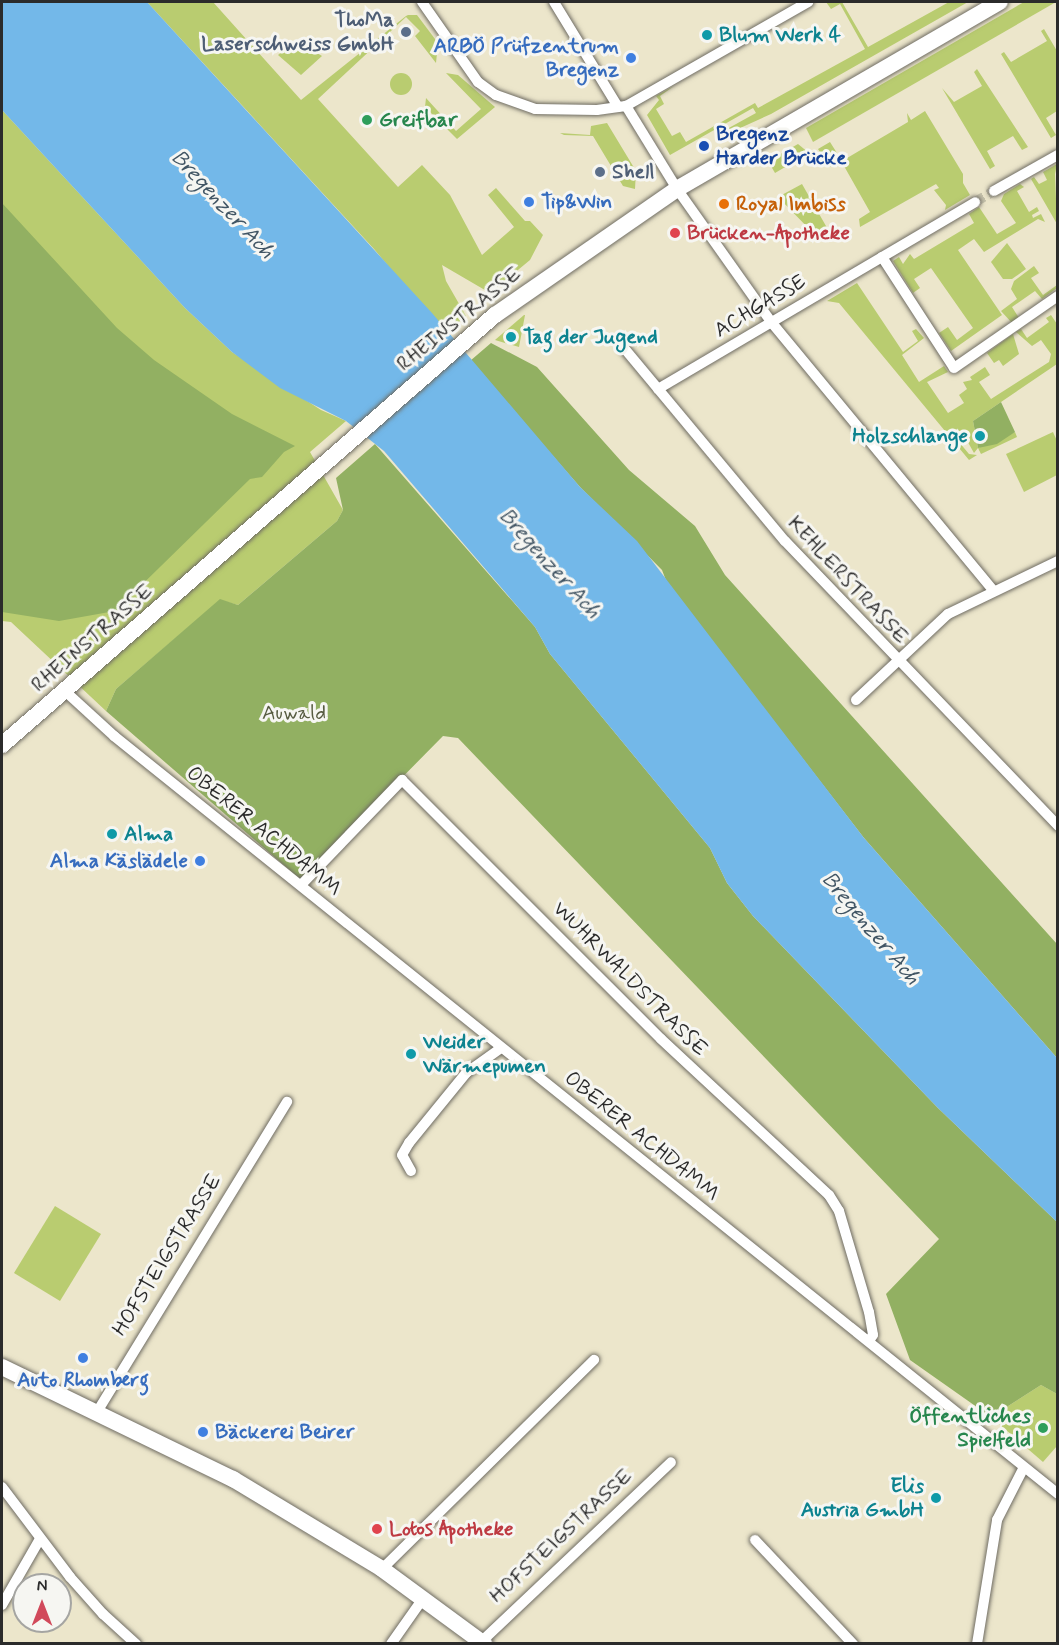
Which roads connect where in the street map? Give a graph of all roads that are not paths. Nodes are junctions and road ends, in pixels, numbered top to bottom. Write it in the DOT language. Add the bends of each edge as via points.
graph roads {
  1 [pos="422,2"];
  2 [pos="555,2"];
  3 [pos="808,2"];
  4 [pos="1000,2"];
  5 [pos="622,107"];
  6 [pos="1058,155"];
  7 [pos="677,189"];
  8 [pos="994,191"];
  9 [pos="975,202"];
  10 [pos="882,257"];
  11 [pos="1058,296"];
  12 [pos="772,323"];
  13 [pos="624,348"];
  14 [pos="658,389"];
  15 [pos="1058,561"];
  16 [pos="994,591"];
  17 [pos="898,662"];
  18 [pos="66,692"];
  19 [pos="856,700"];
  20 [pos="2,745"];
  21 [pos="1058,826"];
  22 [pos="301,885"];
  23 [pos="501,1048"];
  24 [pos="287,1102"];
  25 [pos="411,1171"];
  26 [pos="869,1341"];
  27 [pos="594,1360"];
  28 [pos="2,1367"];
  29 [pos="97,1412"];
  30 [pos="671,1462"];
  31 [pos="1024,1467"];
  32 [pos="2,1487"];
  33 [pos="1058,1494"];
  34 [pos="40,1539"];
  35 [pos="755,1540"];
  36 [pos="382,1569"];
  37 [pos="424,1597"];
  38 [pos="2,1605"];
  39 [pos="483,1642"];
  40 [pos="136,1644"];
  41 [pos="391,1644"];
  42 [pos="853,1644"];
  43 [pos="977,1644"];
  1 -- 5 [label="street" via="478,82 496,95 535,109"];
  2 -- 5 [label="street"];
  3 -- 5 [label="street"];
  4 -- 7 [label="main road, RHEINSTRASSE"];
  5 -- 7 [label="street"];
  6 -- 8 [label="street"];
  7 -- 12 [label="street"];
  7 -- 18 [label="main road, RHEINSTRASSE" via="484,323"];
  9 -- 10 [label="street, ACHGASSE"];
  10 -- 11 [label="street" via="954,368"];
  10 -- 12 [label="street, ACHGASSE"];
  12 -- 14 [label="street, ACHGASSE"];
  12 -- 16 [label="street"];
  13 -- 14 [label="street, KEHLERSTRASSE"];
  14 -- 17 [label="street, KEHLERSTRASSE" via="785,541"];
  15 -- 16 [label="street"];
  16 -- 17 [label="street" via="948,614"];
  17 -- 19 [label="street"];
  17 -- 21 [label="street, KEHLERSTRASSE"];
  18 -- 20 [label="main road, RHEINSTRASSE"];
  18 -- 22 [label="street, OBERER ACHDAMM" via="114,736"];
  22 -- 23 [label="street, OBERER ACHDAMM"];
  22 -- 26 [label="street, WUHRWALDSTRASSE" via="402,780 661,1039 829,1195 839,1211 869,1312 873,1335"];
  23 -- 25 [label="street" via="466,1073 409,1143 402,1155"];
  23 -- 26 [label="street, OBERER ACHDAMM"];
  24 -- 29 [label="street, HOFSTEIGSTRASSE"];
  26 -- 31 [label="street, OBERER ACHDAMM"];
  27 -- 36 [label="street"];
  28 -- 29 [label="main road, HOFSTEIGSTRASSE"];
  29 -- 36 [label="main road, HOFSTEIGSTRASSE" via="233,1479"];
  30 -- 39 [label="street, HOFSTEIGSTRASSE"];
  31 -- 33 [label="street, OBERER ACHDAMM"];
  31 -- 43 [label="street" via="997,1520"];
  32 -- 34 [label="street"];
  34 -- 38 [label="street"];
  34 -- 40 [label="street" via="103,1614"];
  35 -- 42 [label="street"];
  36 -- 37 [label="main road, HOFSTEIGSTRASSE"];
  37 -- 39 [label="main road, HOFSTEIGSTRASSE"];
  37 -- 41 [label="street"];
}
